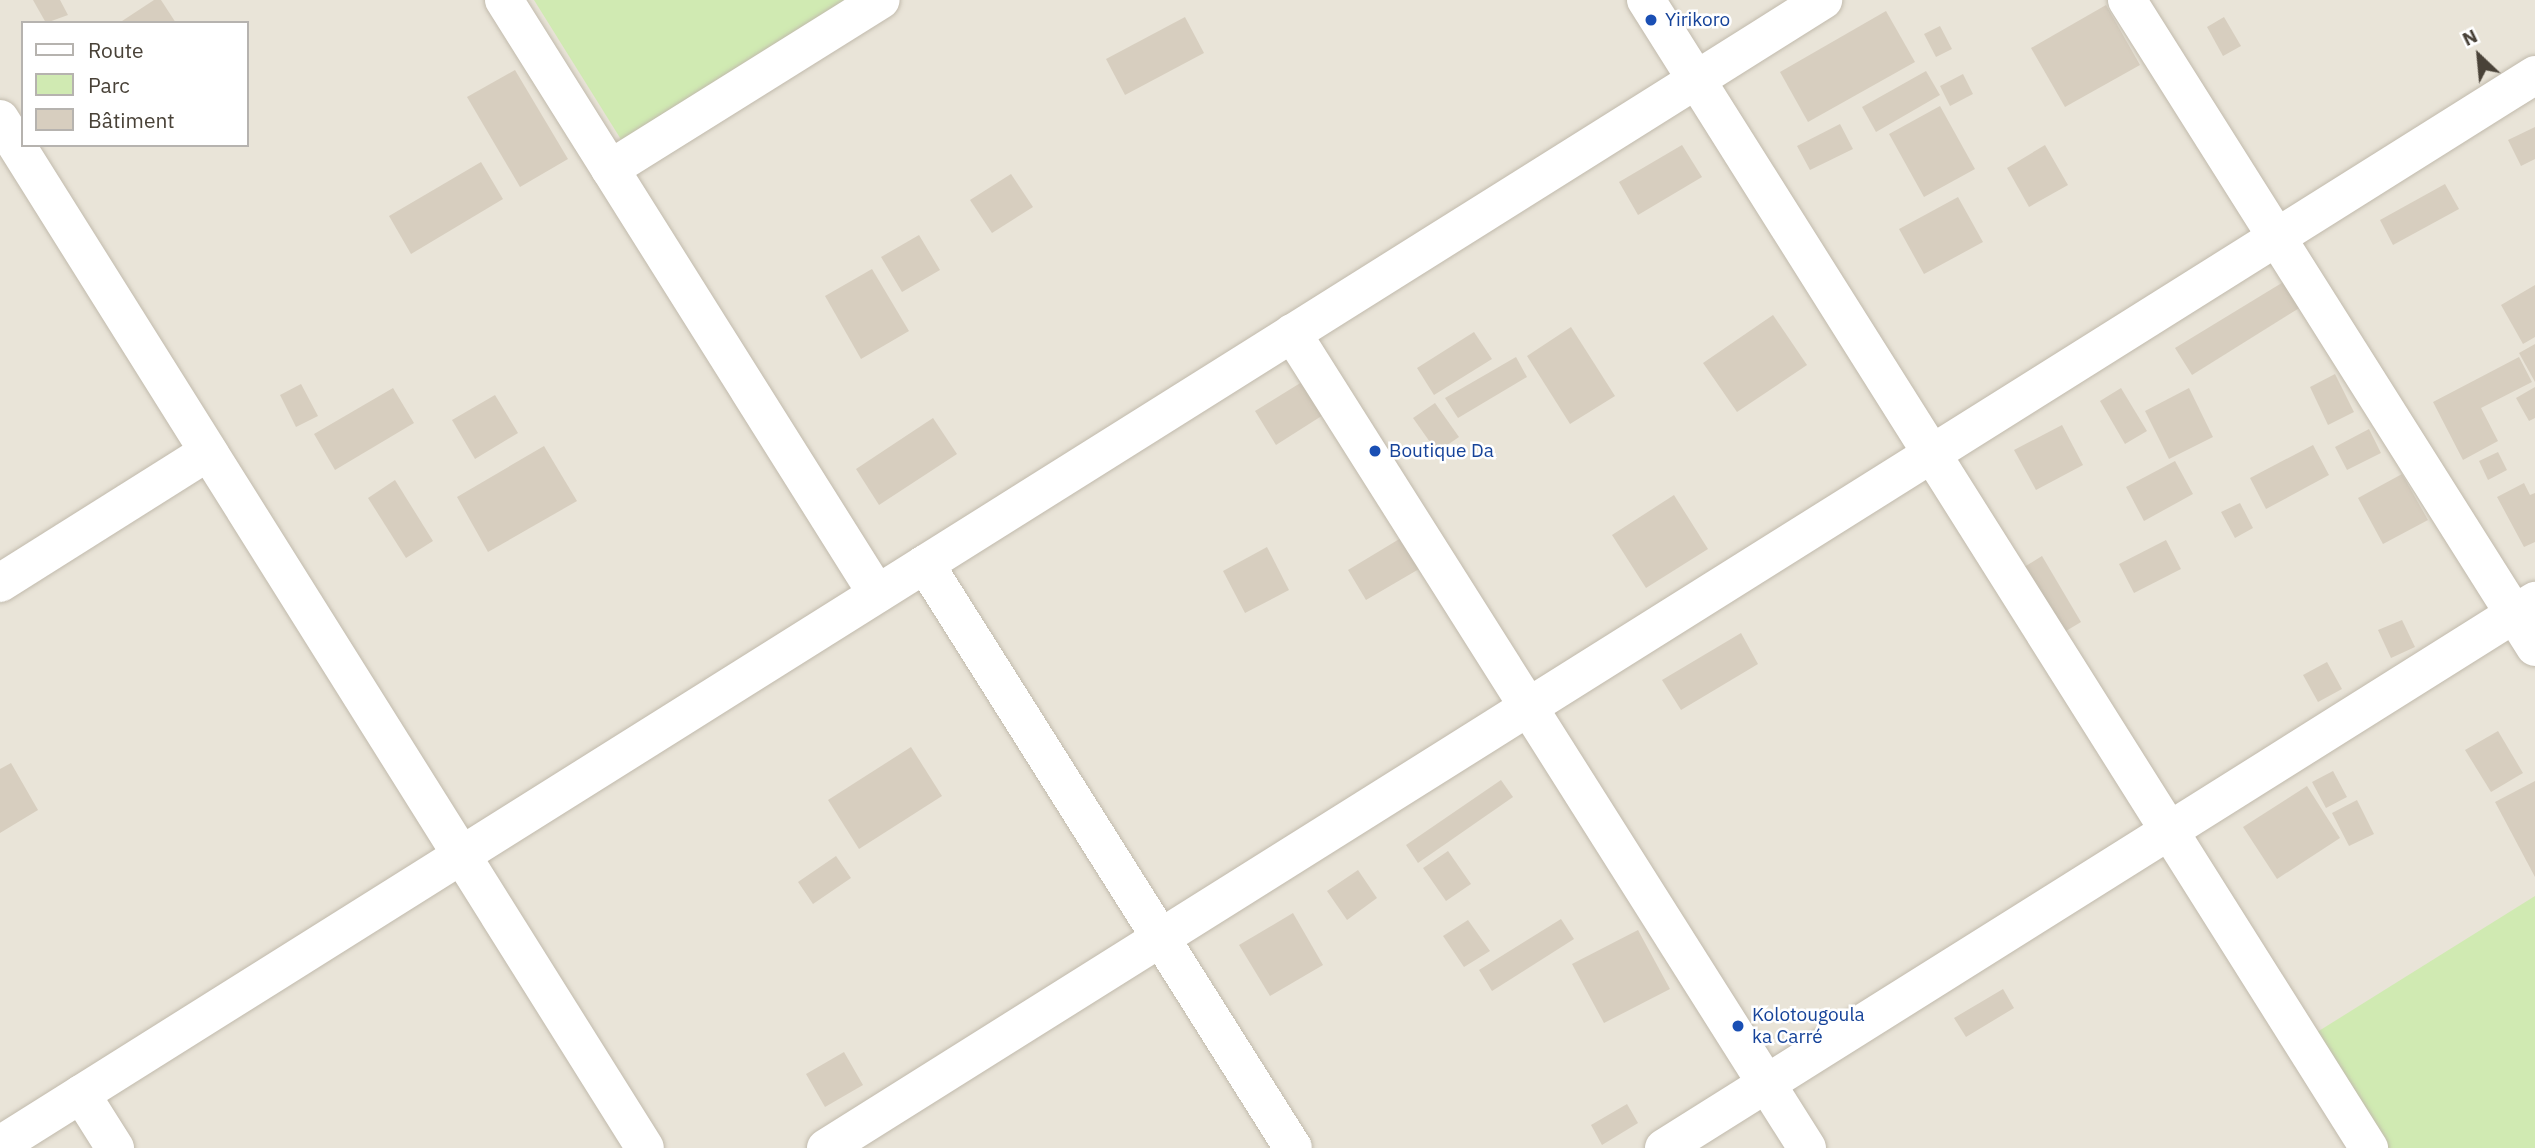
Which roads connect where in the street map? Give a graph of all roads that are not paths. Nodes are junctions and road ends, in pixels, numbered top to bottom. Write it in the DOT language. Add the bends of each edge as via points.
graph roads {
  1 [pos="504,0"];
  2 [pos="880,0"];
  3 [pos="1646,0"];
  4 [pos="1824,0"];
  5 [pos="2127,0"];
  6 [pos="2535,75"];
  7 [pos="1696,80"];
  8 [pos="0,120"];
  9 [pos="610,169"];
  10 [pos="2277,237"];
  11 [pos="1293,333"];
  12 [pos="208,452"];
  13 [pos="1932,454"];
  14 [pos="925,564"];
  15 [pos="0,583"];
  16 [pos="877,594"];
  17 [pos="2525,607"];
  18 [pos="2535,647"];
  19 [pos="1528,708"];
  20 [pos="2169,831"];
  21 [pos="461,855"];
  22 [pos="1161,938"];
  23 [pos="1767,1083"];
  24 [pos="81,1094"];
  25 [pos="0,1145"];
  26 [pos="115,1148"];
  27 [pos="645,1148"];
  28 [pos="826,1148"];
  29 [pos="1293,1148"];
  30 [pos="1664,1148"];
  31 [pos="1807,1148"];
  32 [pos="2369,1148"];
  1 -- 9 [label="street"];
  2 -- 9 [label="street"];
  3 -- 7 [label="street"];
  4 -- 7 [label="street"];
  5 -- 10 [label="street"];
  6 -- 10 [label="street"];
  7 -- 11 [label="street"];
  7 -- 13 [label="street"];
  8 -- 12 [label="street"];
  9 -- 16 [label="street"];
  10 -- 13 [label="street"];
  10 -- 17 [label="street"];
  11 -- 14 [label="street"];
  11 -- 19 [label="street"];
  12 -- 15 [label="street"];
  12 -- 21 [label="street"];
  13 -- 19 [label="street"];
  13 -- 20 [label="street"];
  14 -- 16 [label="street"];
  14 -- 22 [label="street"];
  16 -- 21 [label="street"];
  17 -- 18 [label="street"];
  17 -- 20 [label="street"];
  19 -- 22 [label="street"];
  19 -- 23 [label="street"];
  20 -- 23 [label="street"];
  20 -- 32 [label="street"];
  21 -- 24 [label="street"];
  21 -- 27 [label="street"];
  22 -- 28 [label="street"];
  22 -- 29 [label="street"];
  23 -- 30 [label="street"];
  23 -- 31 [label="street"];
  24 -- 25 [label="street"];
  24 -- 26 [label="street"];
}
